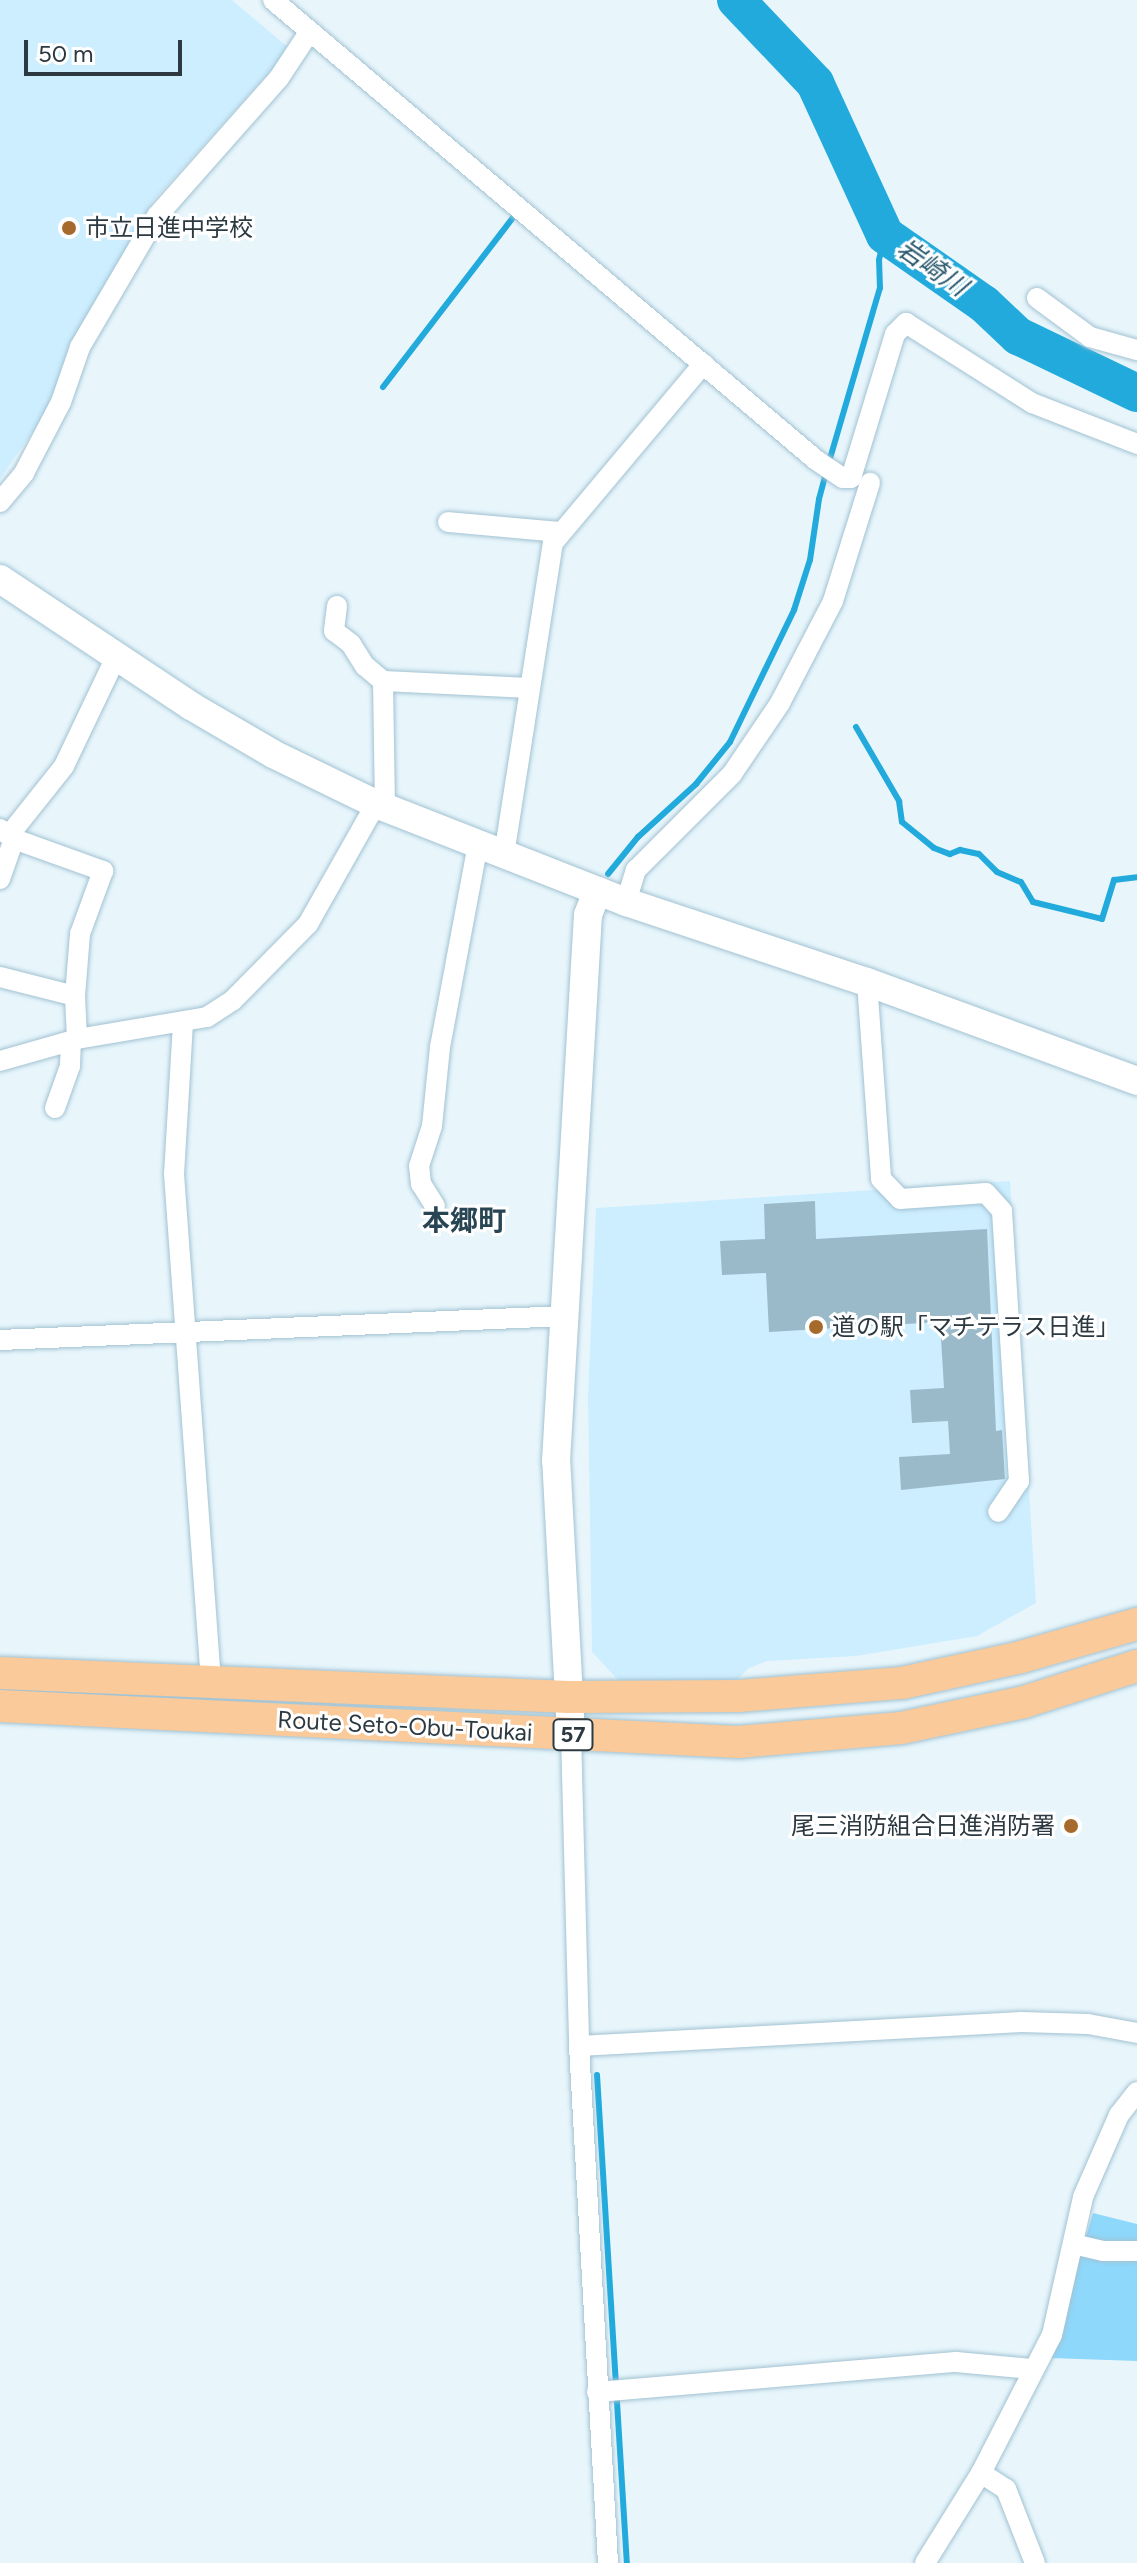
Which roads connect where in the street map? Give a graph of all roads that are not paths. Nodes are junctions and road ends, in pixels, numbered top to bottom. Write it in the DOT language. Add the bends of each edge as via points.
graph roads {
  1 [pos="273,0"];
  2 [pos="310,31"];
  3 [pos="1037,298"];
  4 [pos="1137,350"];
  5 [pos="703,364"];
  6 [pos="1137,444"];
  7 [pos="870,483"];
  8 [pos="0,502"];
  9 [pos="448,522"];
  10 [pos="561,532"];
  11 [pos="0,579"];
  12 [pos="337,606"];
  13 [pos="115,659"];
  14 [pos="383,681"];
  15 [pos="530,688"];
  16 [pos="381,806"];
  17 [pos="8,834"];
  18 [pos="478,844"];
  19 [pos="504,855"];
  20 [pos="0,879"];
  21 [pos="597,891"];
  22 [pos="626,902"];
  23 [pos="0,977"];
  24 [pos="867,982"];
  25 [pos="75,996"];
  26 [pos="183,1023"];
  27 [pos="74,1040"];
  28 [pos="0,1061"];
  29 [pos="1137,1081"];
  30 [pos="55,1108"];
  31 [pos="435,1206"];
  32 [pos="565,1316"];
  33 [pos="187,1332"];
  34 [pos="0,1340"];
  35 [pos="998,1512"];
  36 [pos="1137,1624"];
  37 [pos="1137,1666"];
  38 [pos="0,1673"];
  39 [pos="211,1681"];
  40 [pos="568,1697"];
  41 [pos="0,1706"];
  42 [pos="571,1734"];
  43 [pos="1137,2033"];
  44 [pos="579,2046"];
  45 [pos="1137,2092"];
  46 [pos="1073,2244"];
  47 [pos="1137,2251"];
  48 [pos="1032,2369"];
  49 [pos="597,2392"];
  50 [pos="981,2473"];
  51 [pos="608,2563"];
  52 [pos="925,2563"];
  53 [pos="1035,2563"];
  1 -- 2 [label="street"];
  2 -- 5 [label="street"];
  2 -- 8 [label="street" via="279,78 157,216 80,347 61,402 24,473"];
  3 -- 4 [label="street" via="1090,337"];
  5 -- 6 [label="street" via="843,478 851,478 895,334 906,323 1032,403"];
  5 -- 10 [label="street"];
  7 -- 22 [label="street" via="833,601 780,703 732,774 636,870"];
  9 -- 10 [label="street"];
  10 -- 15 [label="street" via="553,543"];
  11 -- 13 [label="street"];
  12 -- 14 [label="street" via="334,631"];
  13 -- 16 [label="street" via="273,754"];
  13 -- 17 [label="street" via="64,766"];
  14 -- 15 [label="street"];
  14 -- 16 [label="street"];
  15 -- 19 [label="street"];
  16 -- 18 [label="street"];
  16 -- 26 [label="street" via="308,924 233,1000 207,1017"];
  17 -- 20 [label="street"];
  17 -- 25 [label="street" via="103,871 80,934"];
  18 -- 19 [label="street"];
  18 -- 31 [label="street" via="440,1047 432,1126 419,1166 421,1184"];
  19 -- 21 [label="street"];
  21 -- 22 [label="street"];
  21 -- 32 [label="street" via="588,915"];
  22 -- 24 [label="street"];
  23 -- 25 [label="street"];
  24 -- 29 [label="street"];
  24 -- 35 [label="street" via="881,1179 900,1199 986,1193 1002,1211 1019,1481"];
  25 -- 27 [label="street"];
  26 -- 27 [label="street"];
  26 -- 33 [label="street" via="174,1174"];
  27 -- 28 [label="street"];
  27 -- 30 [label="street"];
  32 -- 33 [label="street"];
  32 -- 40 [label="street" via="556,1461"];
  33 -- 34 [label="street"];
  33 -- 39 [label="street"];
  36 -- 40 [label="main road, Route Seto-Obu-Toukai / 57" via="902,1683 739,1696"];
  37 -- 42 [label="main road, Route Seto-Obu-Toukai / 57" via="1024,1702 901,1728 738,1742"];
  38 -- 39 [label="main road, Route Seto-Obu-Toukai / 57"];
  39 -- 40 [label="main road, Route Seto-Obu-Toukai / 57"];
  40 -- 42 [label="street"];
  41 -- 42 [label="main road, Route Seto-Obu-Toukai / 57"];
  42 -- 44 [label="street"];
  43 -- 44 [label="street" via="1088,2024 1021,2022"];
  44 -- 49 [label="street"];
  45 -- 46 [label="street" via="1119,2115 1083,2197"];
  46 -- 47 [label="street"];
  46 -- 48 [label="street" via="1052,2335"];
  48 -- 49 [label="street" via="956,2362"];
  48 -- 50 [label="street"];
  49 -- 51 [label="street"];
  50 -- 52 [label="street"];
  50 -- 53 [label="street" via="1006,2489"];
}
